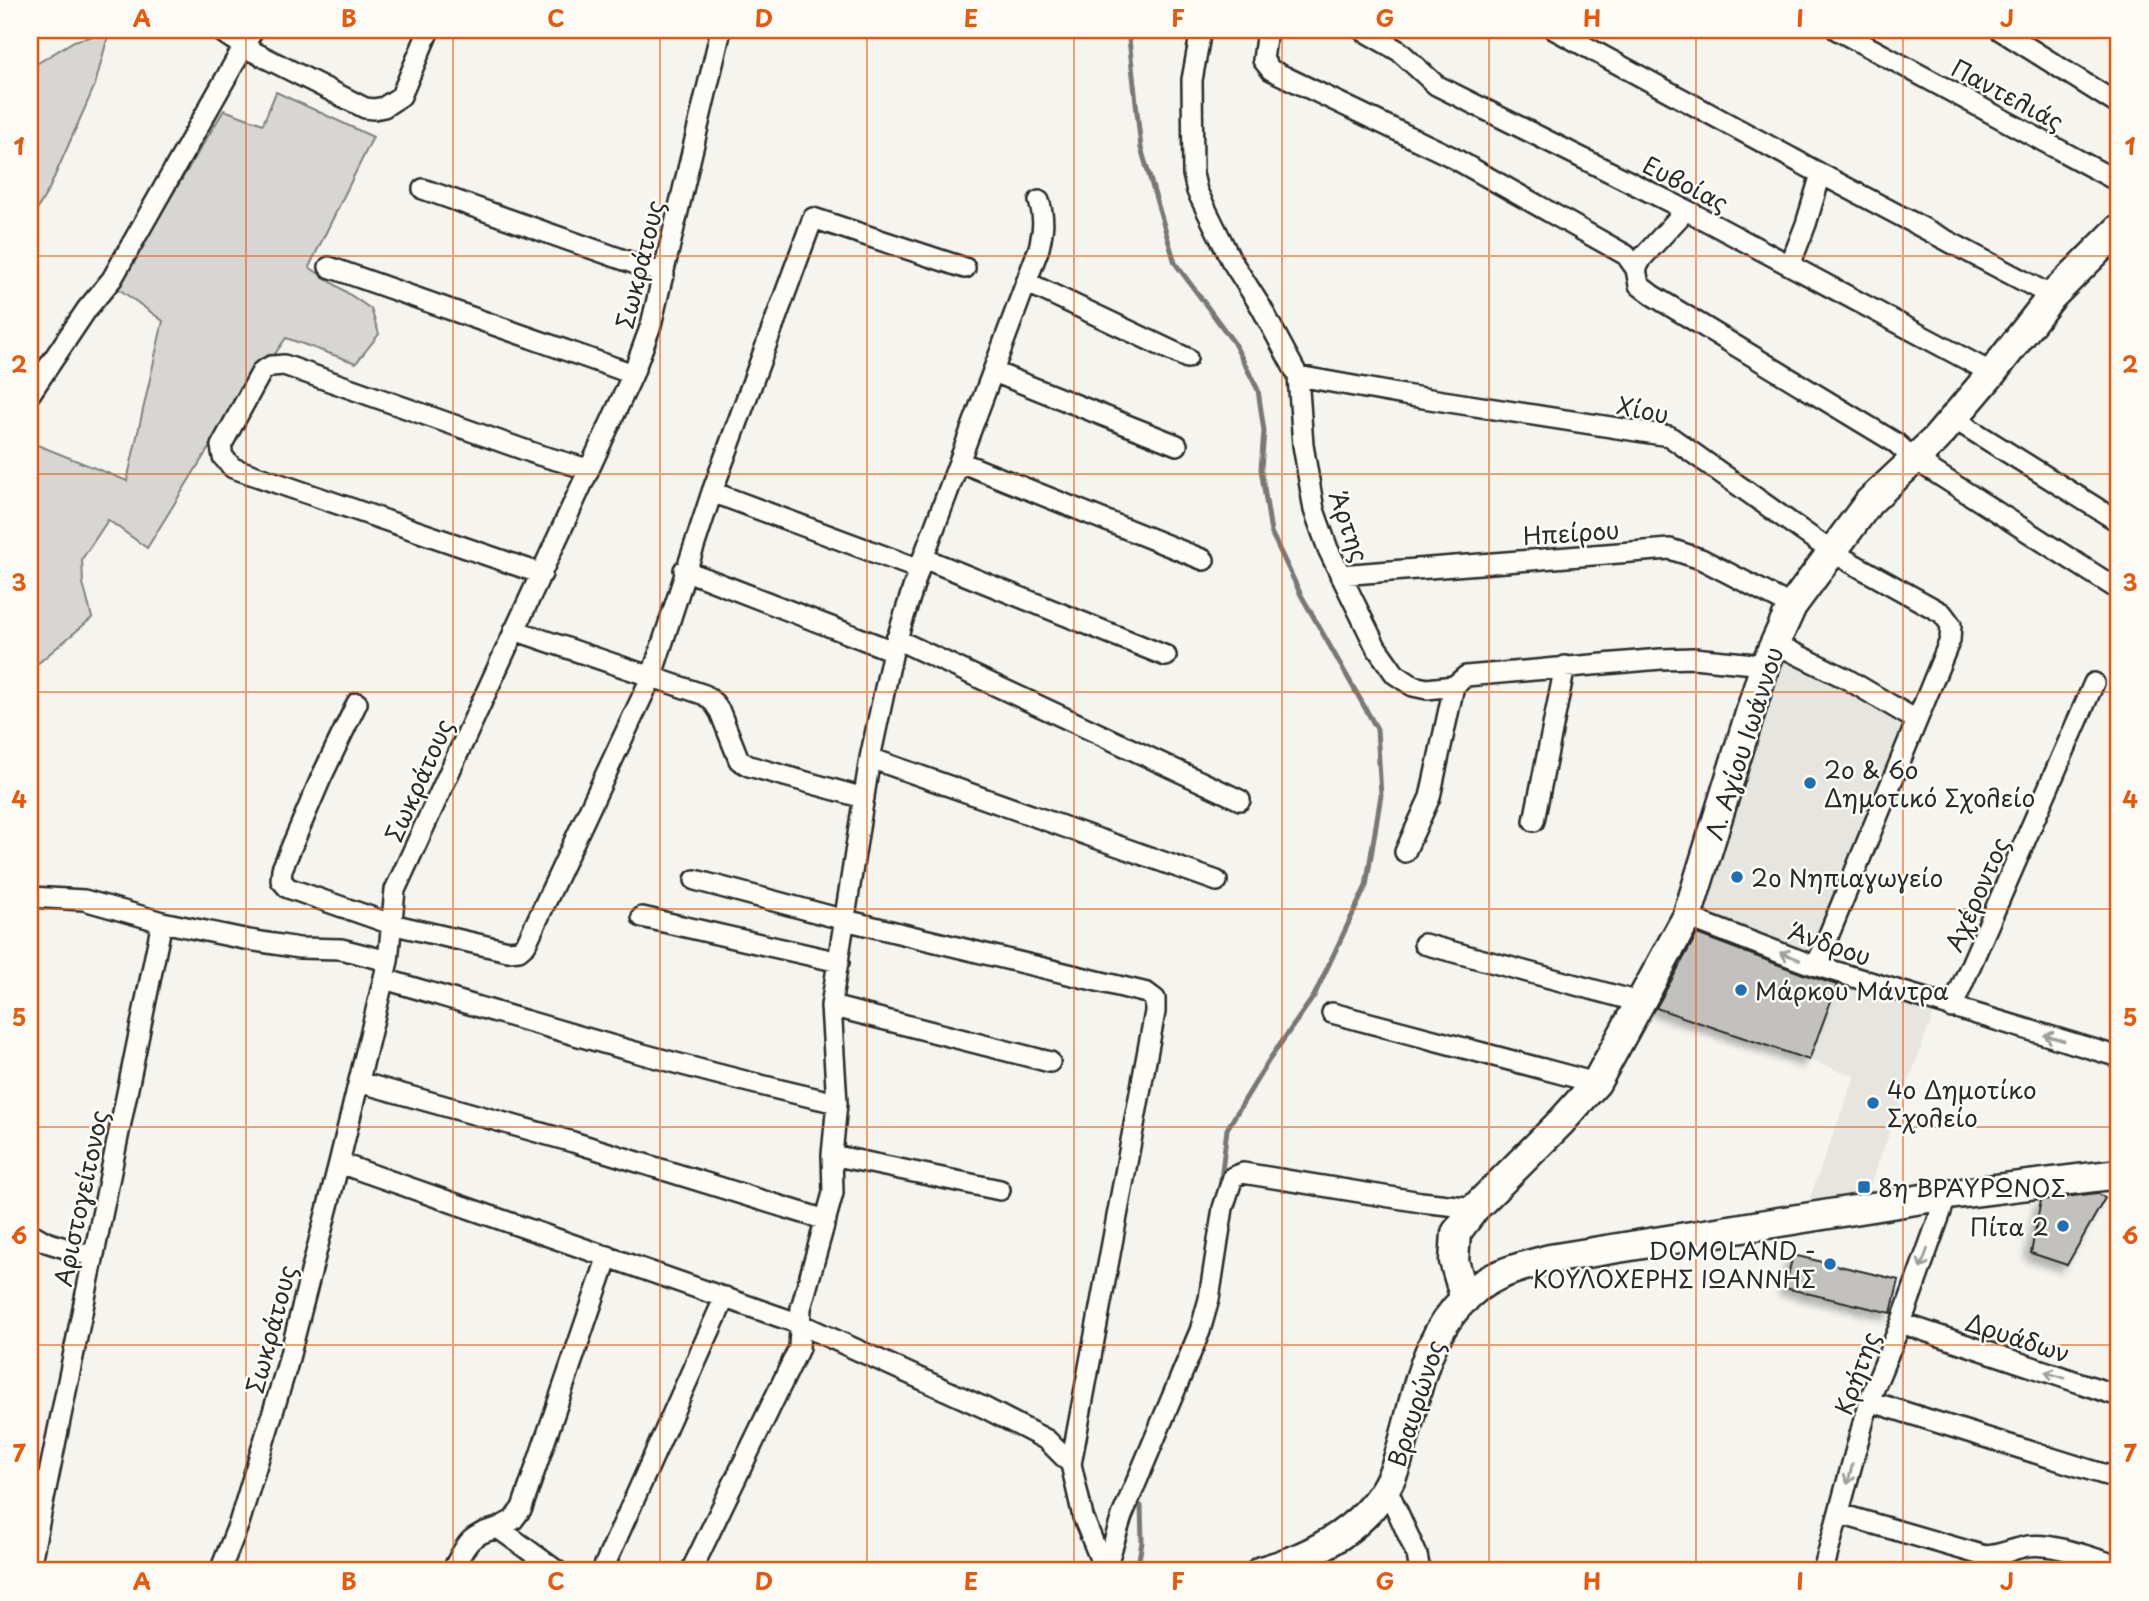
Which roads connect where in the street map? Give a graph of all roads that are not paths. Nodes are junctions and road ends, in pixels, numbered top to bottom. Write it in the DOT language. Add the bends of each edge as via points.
graph roads {
  1 [pos="219,30"];
  2 [pos="429,30"];
  3 [pos="721,30"];
  4 [pos="1201,30"];
  5 [pos="1267,30"];
  6 [pos="1362,30"];
  7 [pos="1555,30"];
  8 [pos="1837,30"];
  9 [pos="2000,30"];
  10 [pos="249,38"];
  11 [pos="2119,106"];
  12 [pos="1821,174"];
  13 [pos="2119,182"];
  14 [pos="423,189"];
  15 [pos="1039,201"];
  16 [pos="1686,210"];
  17 [pos="2119,229"];
  18 [pos="1790,265"];
  19 [pos="329,267"];
  20 [pos="965,268"];
  21 [pos="1636,269"];
  22 [pos="664,274"];
  23 [pos="1028,283"];
  24 [pos="2052,296"];
  25 [pos="1187,358"];
  26 [pos="994,372"];
  27 [pos="1992,373"];
  28 [pos="633,374"];
  29 [pos="1298,376"];
  30 [pos="30,394"];
  31 [pos="1954,419"];
  32 [pos="1177,445"];
  33 [pos="1914,459"];
  34 [pos="960,462"];
  35 [pos="588,469"];
  36 [pos="712,492"];
  37 [pos="2119,522"];
  38 [pos="1832,552"];
  39 [pos="1204,560"];
  40 [pos="921,563"];
  41 [pos="684,570"];
  42 [pos="542,574"];
  43 [pos="1340,575"];
  44 [pos="2119,590"];
  45 [pos="1792,606"];
  46 [pos="514,630"];
  47 [pos="895,645"];
  48 [pos="1769,654"];
  49 [pos="1166,656"];
  50 [pos="1565,666"];
  51 [pos="651,678"];
  52 [pos="2094,683"];
  53 [pos="1454,686"];
  54 [pos="357,703"];
  55 [pos="1916,720"];
  56 [pos="870,758"];
  57 [pos="864,799"];
  58 [pos="1240,800"];
  59 [pos="1534,821"];
  60 [pos="1405,852"];
  61 [pos="695,880"];
  62 [pos="1217,881"];
  63 [pos="30,897"];
  64 [pos="642,917"];
  65 [pos="1687,917"];
  66 [pos="845,920"];
  67 [pos="162,922"];
  68 [pos="391,924"];
  69 [pos="1423,944"];
  70 [pos="839,962"];
  71 [pos="1816,966"];
  72 [pos="386,970"];
  73 [pos="1639,1002"];
  74 [pos="831,1006"];
  75 [pos="1952,1008"];
  76 [pos="1332,1013"];
  77 [pos="2119,1057"];
  78 [pos="1051,1062"];
  79 [pos="359,1082"];
  80 [pos="1596,1083"];
  81 [pos="837,1103"];
  82 [pos="832,1154"];
  83 [pos="339,1163"];
  84 [pos="2119,1174"];
  85 [pos="1000,1190"];
  86 [pos="1947,1195"];
  87 [pos="1475,1208"];
  88 [pos="826,1220"];
  89 [pos="30,1233"];
  90 [pos="608,1256"];
  91 [pos="93,1257"];
  92 [pos="725,1297"];
  93 [pos="1465,1299"];
  94 [pos="1900,1323"];
  95 [pos="800,1324"];
  96 [pos="2119,1396"];
  97 [pos="1869,1401"];
  98 [pos="1071,1464"];
  99 [pos="2119,1479"];
  100 [pos="1386,1486"];
  101 [pos="1840,1514"];
  102 [pos="498,1528"];
  103 [pos="2119,1566"];
  104 [pos="30,1567"];
  105 [pos="41,1571"];
  106 [pos="220,1571"];
  107 [pos="452,1571"];
  108 [pos="557,1571"];
  109 [pos="601,1571"];
  110 [pos="691,1571"];
  111 [pos="1105,1571"];
  112 [pos="1261,1571"];
  113 [pos="1420,1571"];
  114 [pos="1823,1571"];
  1 -- 10 [label="street"];
  2 -- 10 [label="street" via="407,85 393,102 374,109 365,108"];
  3 -- 22 [label="street, Σωκράτους"];
  4 -- 29 [label="street, Άρτης" via="1192,92 1197,191"];
  5 -- 21 [label="street" via="1263,60 1271,70 1450,156 1626,255"];
  6 -- 16 [label="street, Ευβοίας" via="1399,51 1436,85"];
  7 -- 12 [label="street"];
  8 -- 13 [label="street, Παντελιάς"];
  9 -- 11 [label="street"];
  10 -- 30 [label="street" via="112,279"];
  12 -- 18 [label="street"];
  12 -- 24 [label="street"];
  14 -- 22 [label="street"];
  15 -- 23 [label="street" via="1044,230"];
  16 -- 18 [label="street, Ευβοίας"];
  16 -- 21 [label="street"];
  17 -- 24 [label="street, Λ. Αγίου Ιωάννου"];
  18 -- 27 [label="street, Ευβοίας"];
  19 -- 28 [label="street"];
  20 -- 36 [label="street" via="813,218"];
  21 -- 33 [label="street" via="1639,285 1652,295 1875,429"];
  22 -- 28 [label="street, Σωκράτους"];
  23 -- 25 [label="street"];
  23 -- 26 [label="street"];
  24 -- 27 [label="street, Λ. Αγίου Ιωάννου"];
  26 -- 32 [label="street"];
  26 -- 34 [label="street"];
  27 -- 31 [label="street, Λ. Αγίου Ιωάννου"];
  28 -- 35 [label="street, Σωκράτους"];
  29 -- 38 [label="street, Χίου" via="1669,436"];
  29 -- 43 [label="street, Άρτης" via="1314,510"];
  31 -- 33 [label="street, Λ. Αγίου Ιωάννου"];
  31 -- 37 [label="street"];
  33 -- 38 [label="street, Λ. Αγίου Ιωάννου" via="1869,502"];
  33 -- 44 [label="street"];
  34 -- 39 [label="street"];
  34 -- 40 [label="street"];
  35 -- 42 [label="street, Σωκράτους"];
  35 -- 42 [label="street" via="284,365 262,372 221,446 223,457 233,468"];
  36 -- 40 [label="street"];
  36 -- 41 [label="street"];
  38 -- 45 [label="street, Λ. Αγίου Ιωάννου"];
  38 -- 55 [label="street, Χίου" via="1942,613 1951,625 1950,640"];
  40 -- 47 [label="street"];
  40 -- 49 [label="street"];
  41 -- 47 [label="street"];
  41 -- 51 [label="street"];
  42 -- 46 [label="street, Σωκράτους"];
  43 -- 45 [label="street, Ηπείρου" via="1670,549 1701,559"];
  43 -- 53 [label="street, Άρτης" via="1395,674 1427,689"];
  45 -- 48 [label="street, Λ. Αγίου Ιωάννου"];
  46 -- 51 [label="street"];
  46 -- 68 [label="street, Σωκράτους" via="395,890"];
  47 -- 56 [label="street"];
  47 -- 58 [label="street"];
  48 -- 50 [label="street, Άρτης"];
  48 -- 55 [label="street" via="1847,680"];
  48 -- 65 [label="street, Λ. Αγίου Ιωάννου"];
  50 -- 53 [label="street, Άρτης" via="1466,676"];
  50 -- 59 [label="street"];
  51 -- 57 [label="street" via="714,702 739,760 749,766"];
  51 -- 68 [label="street" via="526,944 508,951"];
  52 -- 75 [label="street, Αχέροντος"];
  53 -- 60 [label="street" via="1430,797"];
  54 -- 68 [label="street" via="281,880 288,888"];
  55 -- 71 [label="street"];
  56 -- 57 [label="street"];
  56 -- 62 [label="street"];
  57 -- 66 [label="street"];
  61 -- 66 [label="street"];
  63 -- 67 [label="street" via="85,900"];
  64 -- 70 [label="street"];
  71 -- 65 [label="street, Άνδρου, one-way"];
  65 -- 73 [label="street, Λ. Αγίου Ιωάννου"];
  66 -- 70 [label="street"];
  66 -- 98 [label="street" via="1147,993 1155,999"];
  67 -- 72 [label="street" via="299,948 341,949"];
  67 -- 91 [label="street, Αριστογείτονος"];
  68 -- 72 [label="street, Σωκράτους"];
  69 -- 73 [label="street"];
  70 -- 74 [label="street"];
  71 -- 75 [label="street, Άνδρου"];
  72 -- 79 [label="street, Σωκράτους"];
  72 -- 81 [label="street" via="616,1047"];
  73 -- 80 [label="street, Λ. Αγίου Ιωάννου"];
  74 -- 78 [label="street"];
  74 -- 81 [label="street"];
  77 -- 75 [label="street, Άνδρου, one-way"];
  76 -- 80 [label="street"];
  79 -- 83 [label="street, Σωκράτους"];
  79 -- 88 [label="street"];
  80 -- 87 [label="street, Λ. Αγίου Ιωάννου"];
  81 -- 82 [label="street"];
  82 -- 85 [label="street"];
  82 -- 88 [label="street"];
  83 -- 90 [label="street"];
  83 -- 106 [label="street, Σωκράτους" via="287,1366"];
  84 -- 86 [label="street, Βραυρώνος"];
  86 -- 93 [label="street, Βραυρώνος" via="1550,1259 1499,1274"];
  86 -- 94 [label="street, Κρήτης, one-way"];
  87 -- 93 [label="street, Λ. Αγίου Ιωάννου" via="1456,1234 1453,1251"];
  87 -- 111 [label="street" via="1243,1174 1233,1177 1200,1331 1122,1516"];
  88 -- 95 [label="street"];
  89 -- 91 [label="street"];
  90 -- 92 [label="street"];
  90 -- 102 [label="street" via="522,1508"];
  91 -- 104 [label="street, Αριστογείτονος"];
  92 -- 95 [label="street"];
  92 -- 109 [label="street"];
  93 -- 100 [label="street, Βραυρώνος" via="1444,1322 1425,1362"];
  96 -- 94 [label="street, Δρυάδων, one-way"];
  94 -- 97 [label="street, Κρήτης"];
  95 -- 98 [label="street" via="997,1414 1047,1440"];
  95 -- 110 [label="street" via="799,1348"];
  97 -- 99 [label="street"];
  97 -- 101 [label="street, Κρήτης, one-way"];
  98 -- 111 [label="street" via="1083,1517"];
  100 -- 112 [label="street, Βραυρώνος" via="1363,1516 1338,1536"];
  100 -- 113 [label="street"];
  101 -- 103 [label="street" via="1985,1556 2045,1546"];
  101 -- 114 [label="street, Κρήτης"];
  102 -- 107 [label="street" via="477,1533"];
  102 -- 108 [label="street"];
  104 -- 105 [label="street"];
}
